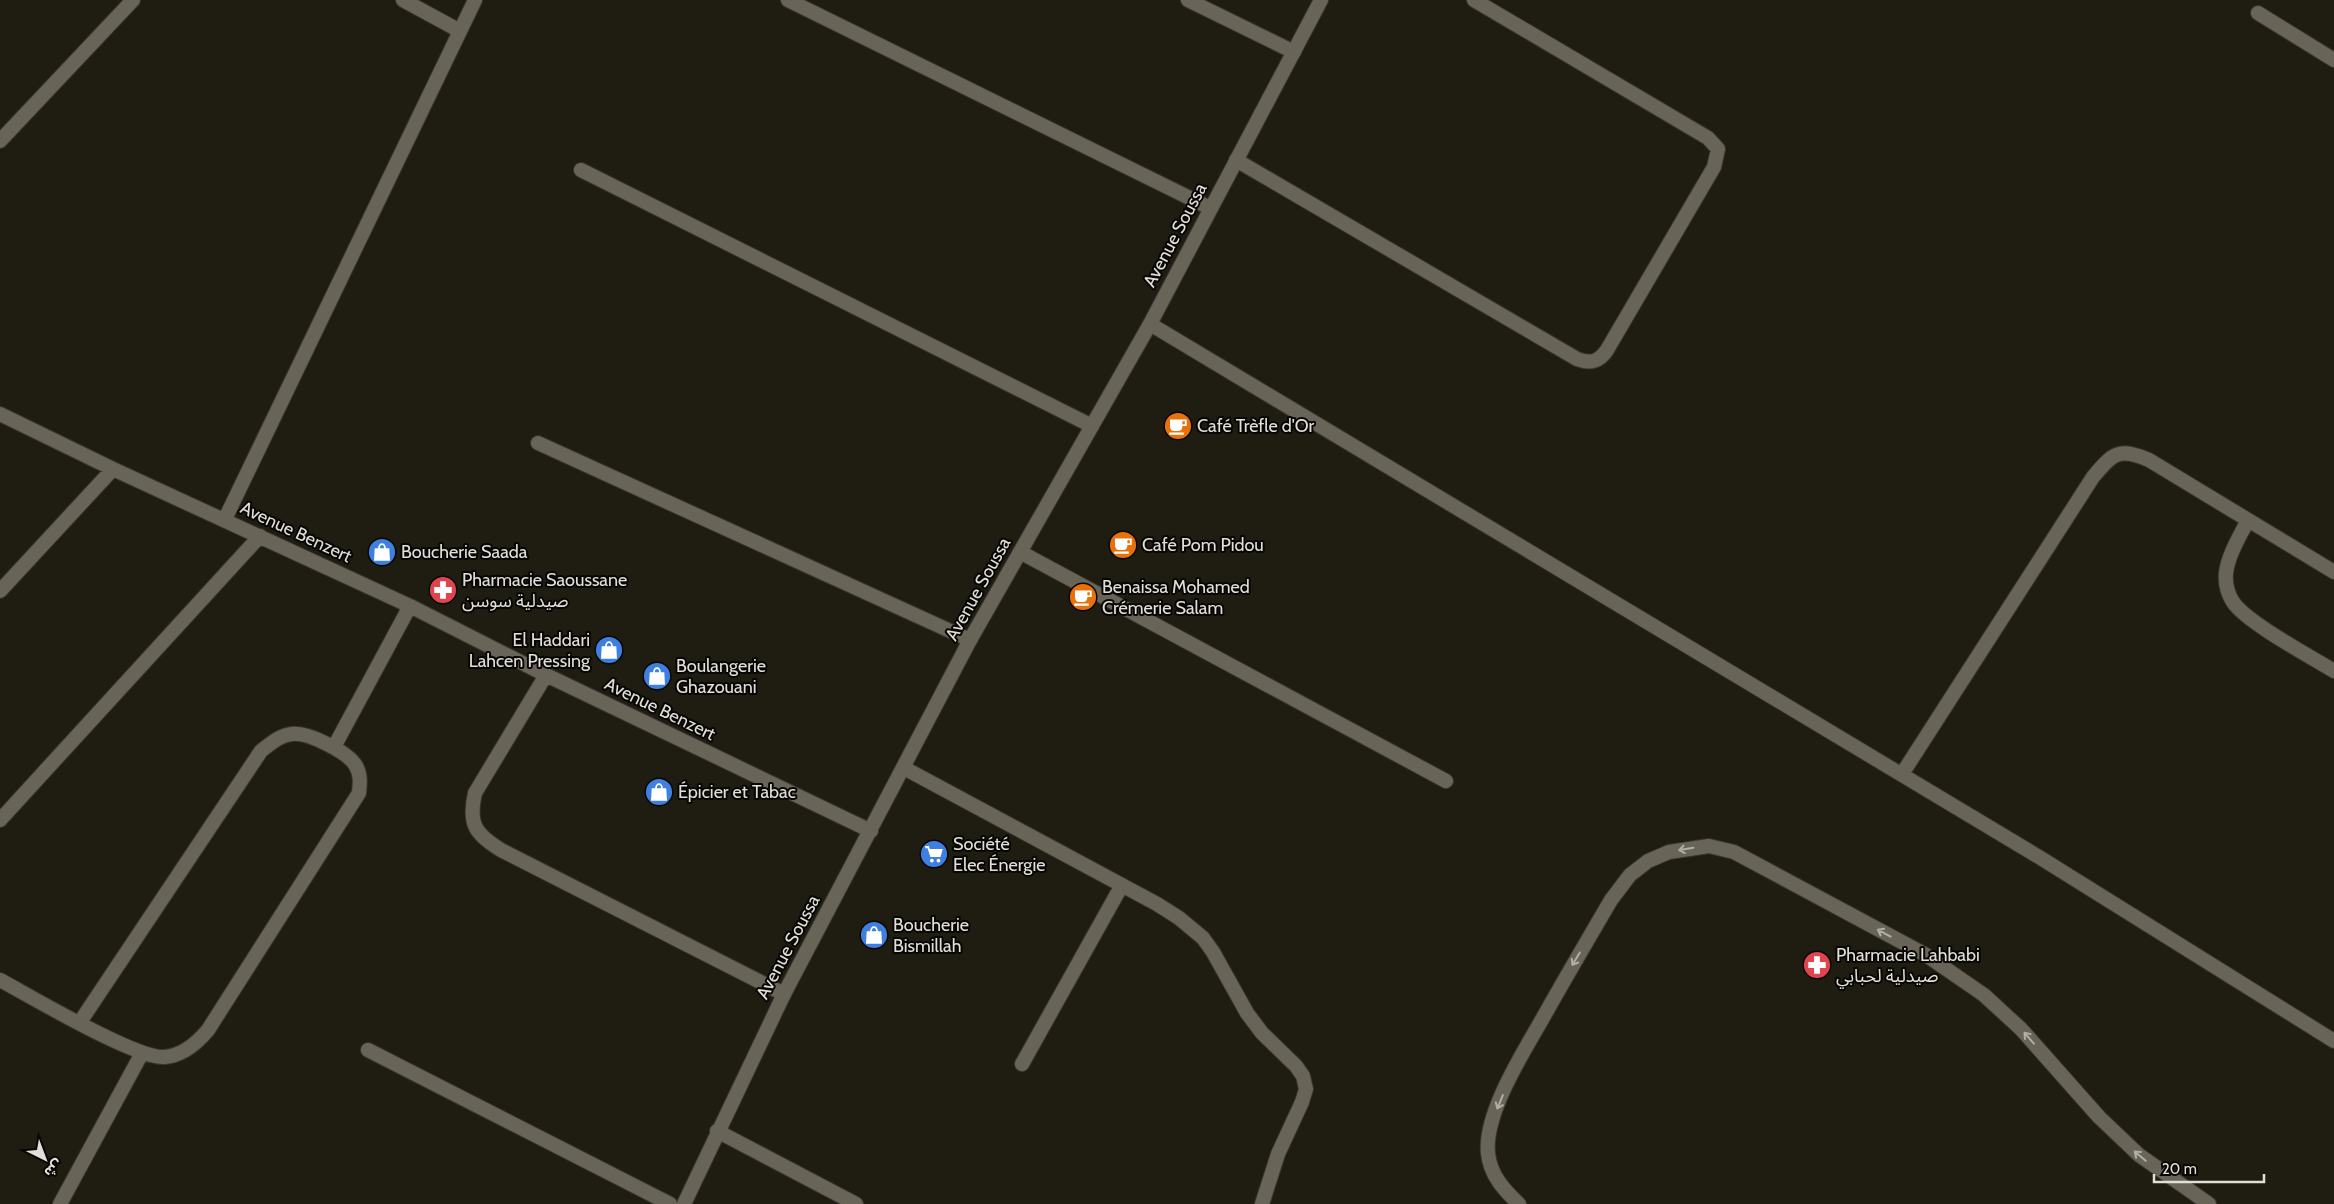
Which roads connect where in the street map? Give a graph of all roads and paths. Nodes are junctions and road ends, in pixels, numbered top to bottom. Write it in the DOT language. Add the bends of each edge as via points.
graph roads {
  1 [pos="134,0"];
  2 [pos="403,0"];
  3 [pos="474,0"];
  4 [pos="788,0"];
  5 [pos="1188,0"];
  6 [pos="1321,0"];
  7 [pos="1474,0"];
  8 [pos="2258,13"];
  9 [pos="460,31"];
  10 [pos="1294,52"];
  11 [pos="2334,60"];
  12 [pos="0,141"];
  13 [pos="1236,160"];
  14 [pos="581,170"];
  15 [pos="1210,208"];
  16 [pos="1150,324"];
  17 [pos="0,414"];
  18 [pos="1092,426"];
  19 [pos="538,443"];
  20 [pos="113,468"];
  21 [pos="225,519"];
  22 [pos="2248,520"];
  23 [pos="260,536"];
  24 [pos="1020,552"];
  25 [pos="2334,572"];
  26 [pos="0,591"];
  27 [pos="410,606"];
  28 [pos="970,640"];
  29 [pos="2334,671"];
  30 [pos="546,675"];
  31 [pos="334,747"];
  32 [pos="904,768"];
  33 [pos="1902,774"];
  34 [pos="1446,781"];
  35 [pos="0,820"];
  36 [pos="871,831"];
  37 [pos="1122,885"];
  38 [pos="0,980"];
  39 [pos="784,994"];
  40 [pos="80,1022"];
  41 [pos="2334,1042"];
  42 [pos="368,1050"];
  43 [pos="142,1053"];
  44 [pos="1022,1064"];
  45 [pos="717,1131"];
  46 [pos="60,1204"];
  47 [pos="670,1204"];
  48 [pos="684,1204"];
  49 [pos="856,1204"];
  50 [pos="1262,1204"];
  51 [pos="1519,1204"];
  52 [pos="2209,1204"];
  1 -- 12 [label="street"];
  2 -- 9 [label="street"];
  3 -- 9 [label="street"];
  4 -- 15 [label="street"];
  5 -- 10 [label="street"];
  6 -- 10 [label="street, Avenue Soussa"];
  7 -- 13 [label="street" via="1708,138 1718,149 1718,157 1709,175 1607,350 1596,361 1577,360"];
  8 -- 11 [label="street"];
  9 -- 21 [label="street"];
  10 -- 13 [label="street, Avenue Soussa"];
  13 -- 15 [label="street, Avenue Soussa"];
  14 -- 18 [label="street"];
  15 -- 16 [label="street, Avenue Soussa"];
  16 -- 18 [label="street, Avenue Soussa"];
  16 -- 33 [label="street"];
  17 -- 20 [label="street, Avenue Benzert"];
  18 -- 24 [label="street, Avenue Soussa"];
  19 -- 28 [label="street"];
  20 -- 21 [label="street, Avenue Benzert"];
  20 -- 26 [label="street"];
  21 -- 23 [label="street, Avenue Benzert"];
  22 -- 25 [label="street"];
  22 -- 29 [label="street" via="2226,572 2228,592 2234,604 2266,629"];
  22 -- 33 [label="street" via="2149,460 2127,452 2109,458 2093,477"];
  23 -- 27 [label="street, Avenue Benzert"];
  23 -- 35 [label="street"];
  24 -- 28 [label="street, Avenue Soussa"];
  24 -- 34 [label="street"];
  27 -- 30 [label="street, Avenue Benzert"];
  27 -- 31 [label="street"];
  28 -- 32 [label="street, Avenue Soussa"];
  30 -- 36 [label="street, Avenue Benzert"];
  30 -- 39 [label="street" via="475,794 472,823 479,834 501,850"];
  31 -- 40 [label="street" via="304,735 292,734 272,742 262,751"];
  31 -- 43 [label="street" via="356,764 361,781 359,793 208,1030 192,1047 178,1054 166,1057"];
  32 -- 36 [label="street, Avenue Soussa"];
  32 -- 37 [label="street"];
  33 -- 41 [label="street"];
  36 -- 39 [label="street, Avenue Soussa"];
  37 -- 44 [label="street"];
  37 -- 50 [label="street" via="1179,918 1203,938 1262,1033 1303,1076 1306,1090 1278,1154"];
  38 -- 40 [label="street"];
  39 -- 45 [label="street, Avenue Soussa"];
  40 -- 43 [label="street"];
  42 -- 47 [label="street"];
  43 -- 46 [label="street"];
  45 -- 48 [label="street, Avenue Soussa"];
  45 -- 49 [label="street"];
  52 -- 51 [label="street, one-way" via="2139,1155 2099,1117 2021,1029 1984,995 1926,955 1734,852 1709,846 1669,852 1648,861 1630,875 1611,900 1509,1078 1492,1122 1488,1152 1492,1171 1504,1191"];
}
